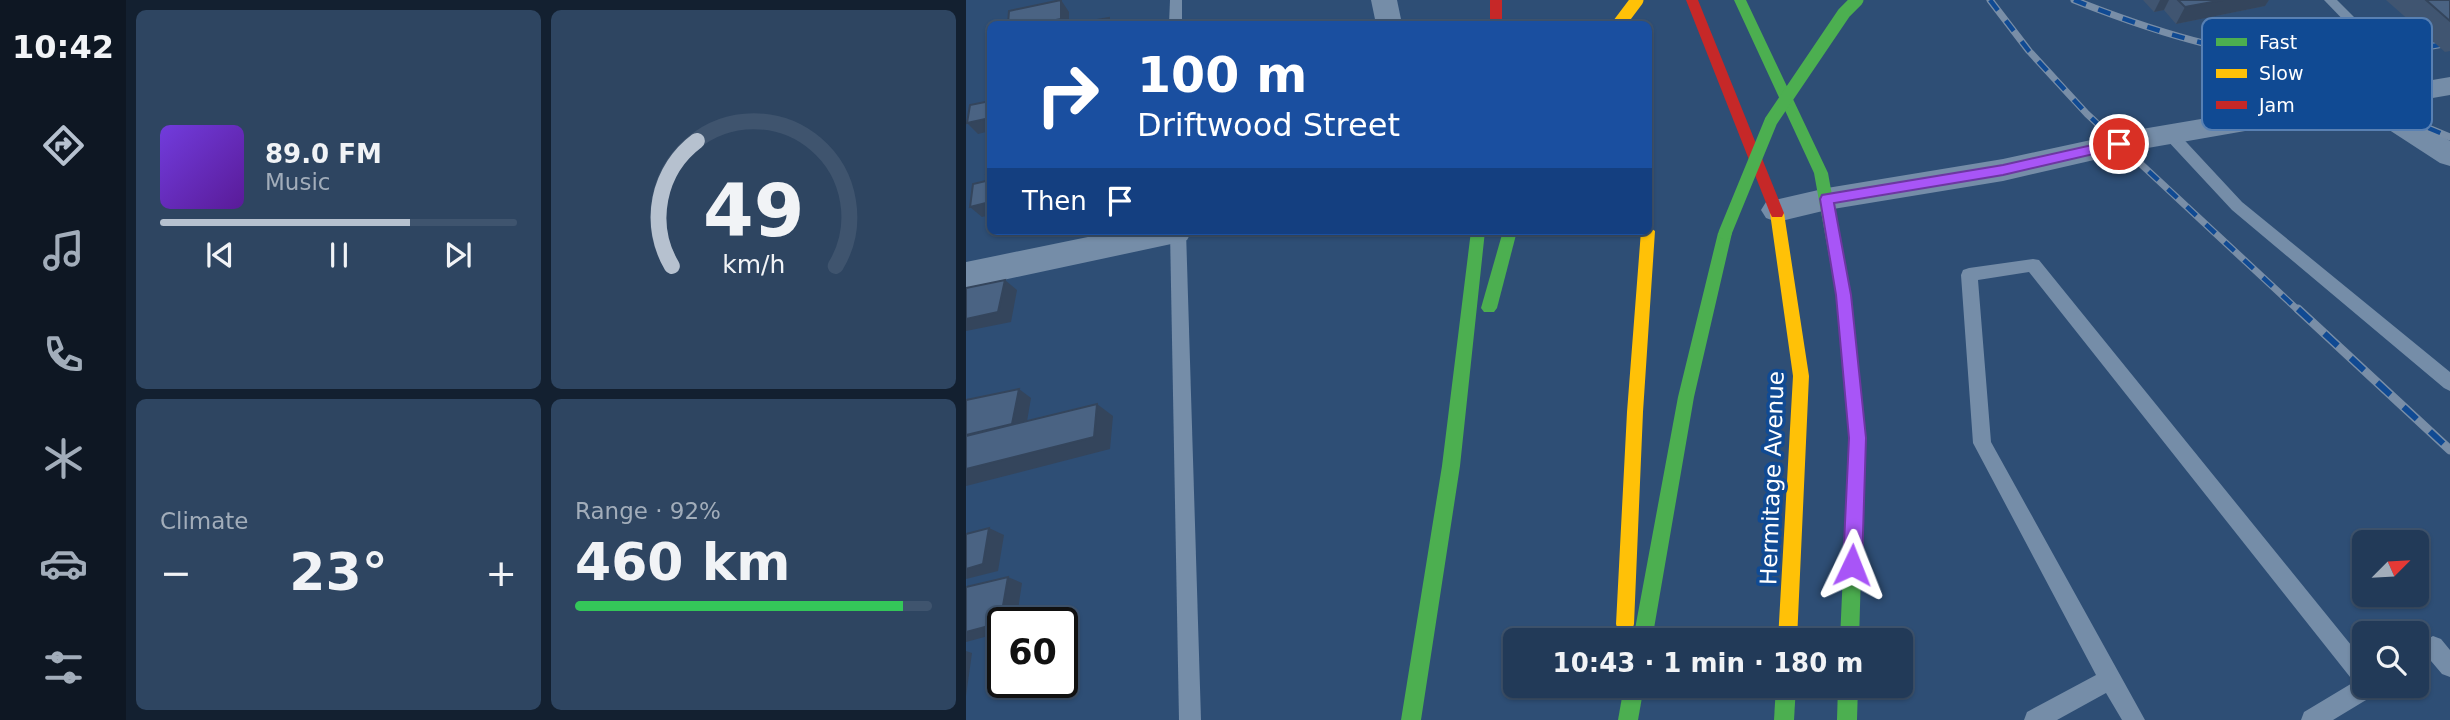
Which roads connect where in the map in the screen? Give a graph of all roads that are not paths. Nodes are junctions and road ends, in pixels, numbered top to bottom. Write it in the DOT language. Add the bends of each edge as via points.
graph roads {
  1 [pos="1176,0"];
  2 [pos="1384,0"];
  3 [pos="1496,0"];
  4 [pos="1621,0"];
  5 [pos="1637,0"];
  6 [pos="1692,0"];
  7 [pos="1740,0"];
  8 [pos="1857,0"];
  9 [pos="2330,0"];
  10 [pos="2348,18"];
  11 [pos="1177,21"];
  12 [pos="1388,21"];
  13 [pos="1496,21"];
  14 [pos="1621,21"];
  15 [pos="1625,21"];
  16 [pos="2450,86"];
  17 [pos="2432,90"];
  18 [pos="2202,129"];
  19 [pos="2410,130"];
  20 [pos="2170,134"];
  21 [pos="2450,155"];
  22 [pos="1827,199"];
  23 [pos="1777,210"];
  24 [pos="1158,235"];
  25 [pos="1177,235"];
  26 [pos="1478,235"];
  27 [pos="1509,235"];
  28 [pos="1648,235"];
  29 [pos="966,275"];
  30 [pos="2450,383"];
  31 [pos="1451,466"];
  32 [pos="1625,628"];
  33 [pos="1644,628"];
  34 [pos="1789,628"];
  35 [pos="1850,628"];
  36 [pos="2429,650"];
  37 [pos="2352,663"];
  38 [pos="2450,666"];
  39 [pos="2110,679"];
  40 [pos="2352,696"];
  41 [pos="1621,698"];
  42 [pos="1632,698"];
  43 [pos="1785,698"];
  44 [pos="1848,698"];
  45 [pos="1189,720"];
  46 [pos="1411,720"];
  47 [pos="1620,720"];
  48 [pos="1628,720"];
  49 [pos="1784,720"];
  50 [pos="1847,720"];
  51 [pos="2035,720"];
  52 [pos="2134,720"];
  53 [pos="2312,720"];
  1 -- 11 [label="lane"];
  2 -- 12 [label="street"];
  3 -- 13 [label="main road"];
  4 -- 15 [label="main road"];
  5 -- 14 [label="main road, bridge"];
  6 -- 23 [label="main road, Hermitage Avenue"];
  7 -- 22 [label="main road" via="1821,173"];
  8 -- 33 [label="main road, bridge" via="1771,121 1725,233 1686,397"];
  9 -- 10 [label="lane"];
  16 -- 17 [label="street"];
  18 -- 20 [label="street"];
  19 -- 21 [label="street"];
  20 -- 22 [label="street" via="2003,170"];
  20 -- 30 [label="lane" via="2237,206"];
  22 -- 23 [label="street"];
  22 -- 35 [label="main road" via="1843,295 1857,438"];
  23 -- 34 [label="main road, Hermitage Avenue" via="1801,376"];
  24 -- 29 [label="street"];
  25 -- 45 [label="lane"];
  26 -- 31 [label="main road"];
  27 -- 31 [label="main road"];
  28 -- 32 [label="main road"];
  31 -- 46 [label="main road"];
  36 -- 38 [label="lane" via="2433,647"];
  37 -- 39 [label="lane" via="2032,265 1969,275 1982,443"];
  39 -- 51 [label="lane"];
  39 -- 52 [label="lane"];
  40 -- 53 [label="lane"];
  41 -- 47 [label="main road"];
  42 -- 48 [label="main road"];
  43 -- 49 [label="main road"];
  44 -- 50 [label="main road"];
}
